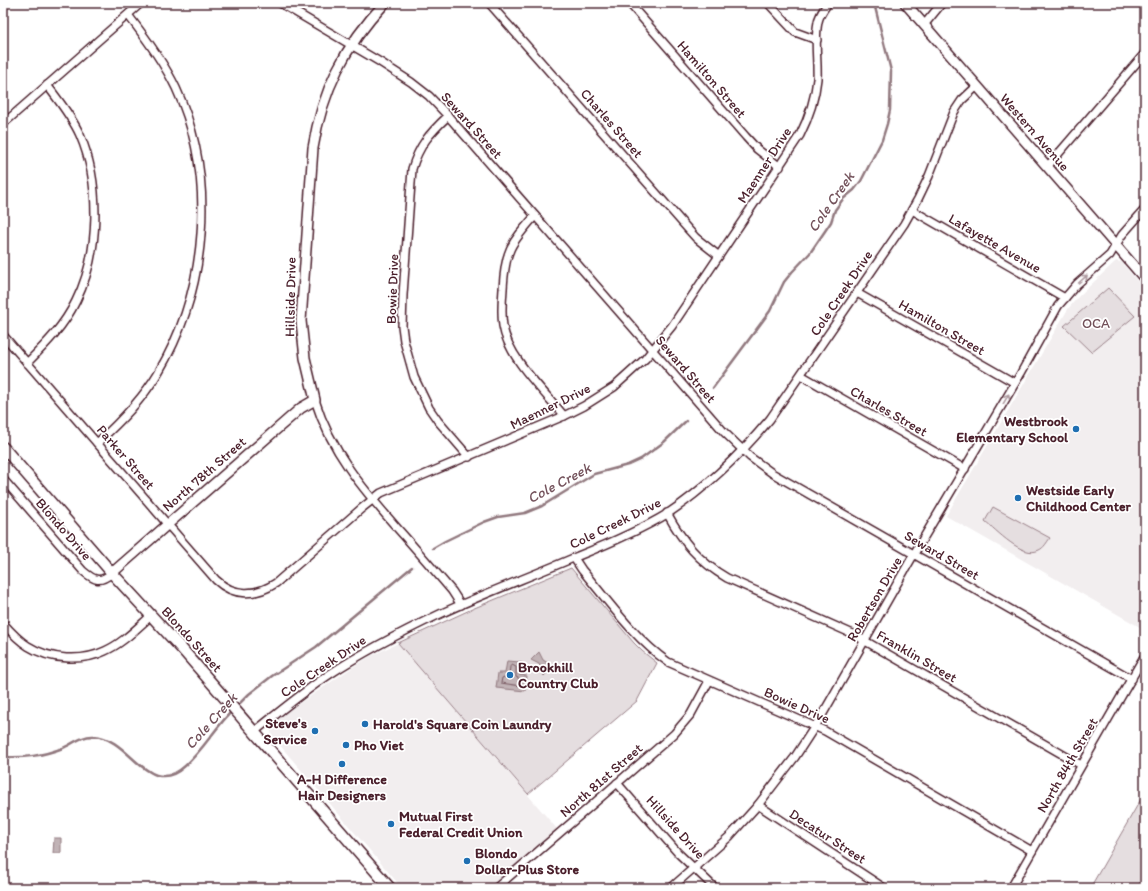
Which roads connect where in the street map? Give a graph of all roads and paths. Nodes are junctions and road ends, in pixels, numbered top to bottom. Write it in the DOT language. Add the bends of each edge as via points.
graph roads {
  1 [pos="141,3"];
  2 [pos="280,3"];
  3 [pos="385,3"];
  4 [pos="489,3"];
  5 [pos="629,3"];
  6 [pos="768,3"];
  7 [pos="828,3"];
  8 [pos="905,3"];
  9 [pos="942,3"];
  10 [pos="128,15"];
  11 [pos="924,25"];
  12 [pos="817,40"];
  13 [pos="351,45"];
  14 [pos="1145,53"];
  15 [pos="47,85"];
  16 [pos="977,86"];
  17 [pos="448,116"];
  18 [pos="3,124"];
  19 [pos="780,167"];
  20 [pos="1047,167"];
  21 [pos="1145,209"];
  22 [pos="912,210"];
  23 [pos="535,216"];
  24 [pos="1116,246"];
  25 [pos="719,256"];
  26 [pos="1145,279"];
  27 [pos="857,293"];
  28 [pos="1065,298"];
  29 [pos="3,335"];
  30 [pos="652,350"];
  31 [pos="27,363"];
  32 [pos="801,375"];
  33 [pos="1015,383"];
  34 [pos="315,400"];
  35 [pos="564,416"];
  36 [pos="97,444"];
  37 [pos="3,447"];
  38 [pos="742,451"];
  39 [pos="469,457"];
  40 [pos="965,469"];
  41 [pos="3,479"];
  42 [pos="372,500"];
  43 [pos="667,513"];
  44 [pos="167,525"];
  45 [pos="914,554"];
  46 [pos="574,558"];
  47 [pos="112,572"];
  48 [pos="278,581"];
  49 [pos="461,605"];
  50 [pos="152,615"];
  51 [pos="3,623"];
  52 [pos="865,641"];
  53 [pos="1145,655"];
  54 [pos="1132,679"];
  55 [pos="709,681"];
  56 [pos="815,727"];
  57 [pos="254,732"];
  58 [pos="1082,765"];
  59 [pos="617,783"];
  60 [pos="758,805"];
  61 [pos="1032,851"];
  62 [pos="694,868"];
  63 [pos="390,888"];
  64 [pos="496,888"];
  65 [pos="671,888"];
  66 [pos="715,888"];
  67 [pos="884,888"];
  68 [pos="1011,888"];
  1 -- 10 [label="street"];
  2 -- 13 [label="street, Seward Street"];
  3 -- 13 [label="street, Hillside Drive"];
  4 -- 25 [label="street, Charles Street" via="686,228"];
  5 -- 19 [label="street, Hamilton Street" via="757,149"];
  6 -- 12 [label="street" via="795,32"];
  7 -- 12 [label="street, Maenner Drive" via="818,22"];
  8 -- 11 [label="street, Western Avenue"];
  9 -- 11 [label="street"];
  10 -- 15 [label="street"];
  10 -- 36 [label="street" via="163,63 187,115 200,170 201,229 192,292 173,346 142,396"];
  11 -- 16 [label="street, Western Avenue"];
  12 -- 19 [label="street, Maenner Drive" via="817,79 812,106 800,135"];
  13 -- 17 [label="street, Seward Street" via="411,82"];
  13 -- 34 [label="street, Hillside Drive" via="334,75 324,100 313,148 301,321 305,358"];
  14 -- 20 [label="street"];
  15 -- 18 [label="street"];
  15 -- 31 [label="street" via="71,118 86,150 94,186 94,228 88,268 76,301 56,334"];
  16 -- 20 [label="street, Western Avenue"];
  16 -- 22 [label="street, Cole Creek Drive" via="954,112 929,176"];
  17 -- 23 [label="street, Seward Street"];
  17 -- 39 [label="street, Bowie Drive" via="425,140 412,169 402,326 408,358 422,395 438,421"];
  19 -- 25 [label="street, Maenner Drive"];
  20 -- 24 [label="street, Western Avenue"];
  21 -- 24 [label="street" via="1122,235"];
  22 -- 27 [label="street, Cole Creek Drive"];
  22 -- 28 [label="street, Lafayette Avenue"];
  23 -- 30 [label="street, Seward Street"];
  23 -- 35 [label="street" via="514,241 508,254 504,272 503,326 512,351 524,369"];
  24 -- 26 [label="street, Western Avenue"];
  28 -- 24 [label="street, Robertson Drive, one-way" via="1110,255"];
  25 -- 30 [label="street, Maenner Drive" via="672,326"];
  27 -- 32 [label="street, Cole Creek Drive"];
  27 -- 33 [label="street, Hamilton Street"];
  28 -- 33 [label="street, Robertson Drive" via="1050,319"];
  29 -- 31 [label="street, Parker Street"];
  30 -- 35 [label="street, Maenner Drive" via="614,387"];
  30 -- 38 [label="street, Seward Street"];
  31 -- 36 [label="street, Parker Street"];
  32 -- 38 [label="street, Cole Creek Drive" via="770,419"];
  32 -- 40 [label="street, Charles Street"];
  40 -- 33 [label="street, Robertson Drive, one-way"];
  34 -- 42 [label="street, Hillside Drive" via="338,452"];
  34 -- 44 [label="street, North 78th Street" via="301,408"];
  35 -- 39 [label="street, Maenner Drive"];
  36 -- 44 [label="street, Parker Street"];
  37 -- 47 [label="main road, Blondo Street"];
  38 -- 43 [label="street, Cole Creek Drive" via="706,484"];
  38 -- 45 [label="street, Seward Street" via="772,473"];
  39 -- 42 [label="street, Maenner Drive" via="384,492"];
  40 -- 45 [label="street, Robertson Drive"];
  41 -- 47 [label="street, Blondo Drive" via="83,571 99,580"];
  42 -- 48 [label="street, Maenner Drive"];
  42 -- 49 [label="street, Hillside Drive" via="452,591"];
  43 -- 46 [label="street, Cole Creek Drive" via="634,532"];
  43 -- 52 [label="street, Franklin Street" via="690,549 714,571"];
  44 -- 47 [label="street, North 78th Street"];
  44 -- 48 [label="street, Parker Street" via="216,580 228,589 253,593 265,590"];
  45 -- 52 [label="street, Robertson Drive"];
  45 -- 54 [label="street, Seward Street"];
  46 -- 49 [label="street, Cole Creek Drive"];
  46 -- 55 [label="street, Bowie Drive" via="646,645 668,662"];
  47 -- 50 [label="main road, Blondo Street"];
  49 -- 57 [label="street, Cole Creek Drive" via="388,639 355,658 306,691"];
  50 -- 51 [label="street" via="113,647 82,658 55,656 37,651 21,641"];
  50 -- 57 [label="main road, Blondo Street"];
  52 -- 56 [label="street, Robertson Drive"];
  52 -- 58 [label="street, Franklin Street"];
  53 -- 54 [label="street, North 84th Street"];
  54 -- 58 [label="street, North 84th Street"];
  55 -- 56 [label="street, Bowie Drive"];
  55 -- 59 [label="street, North 81st Street" via="695,708 669,740"];
  56 -- 60 [label="street, Robertson Drive"];
  56 -- 61 [label="street, Bowie Drive"];
  57 -- 63 [label="main road, Blondo Street"];
  58 -- 61 [label="street, North 84th Street"];
  59 -- 62 [label="street, Hillside Drive"];
  59 -- 64 [label="street, North 81st Street"];
  60 -- 62 [label="street, Robertson Drive" via="730,836"];
  60 -- 67 [label="street, Decatur Street"];
  61 -- 68 [label="street, North 84th Street"];
  62 -- 65 [label="street, Robertson Drive"];
  62 -- 66 [label="street, Hillside Drive"];
}
